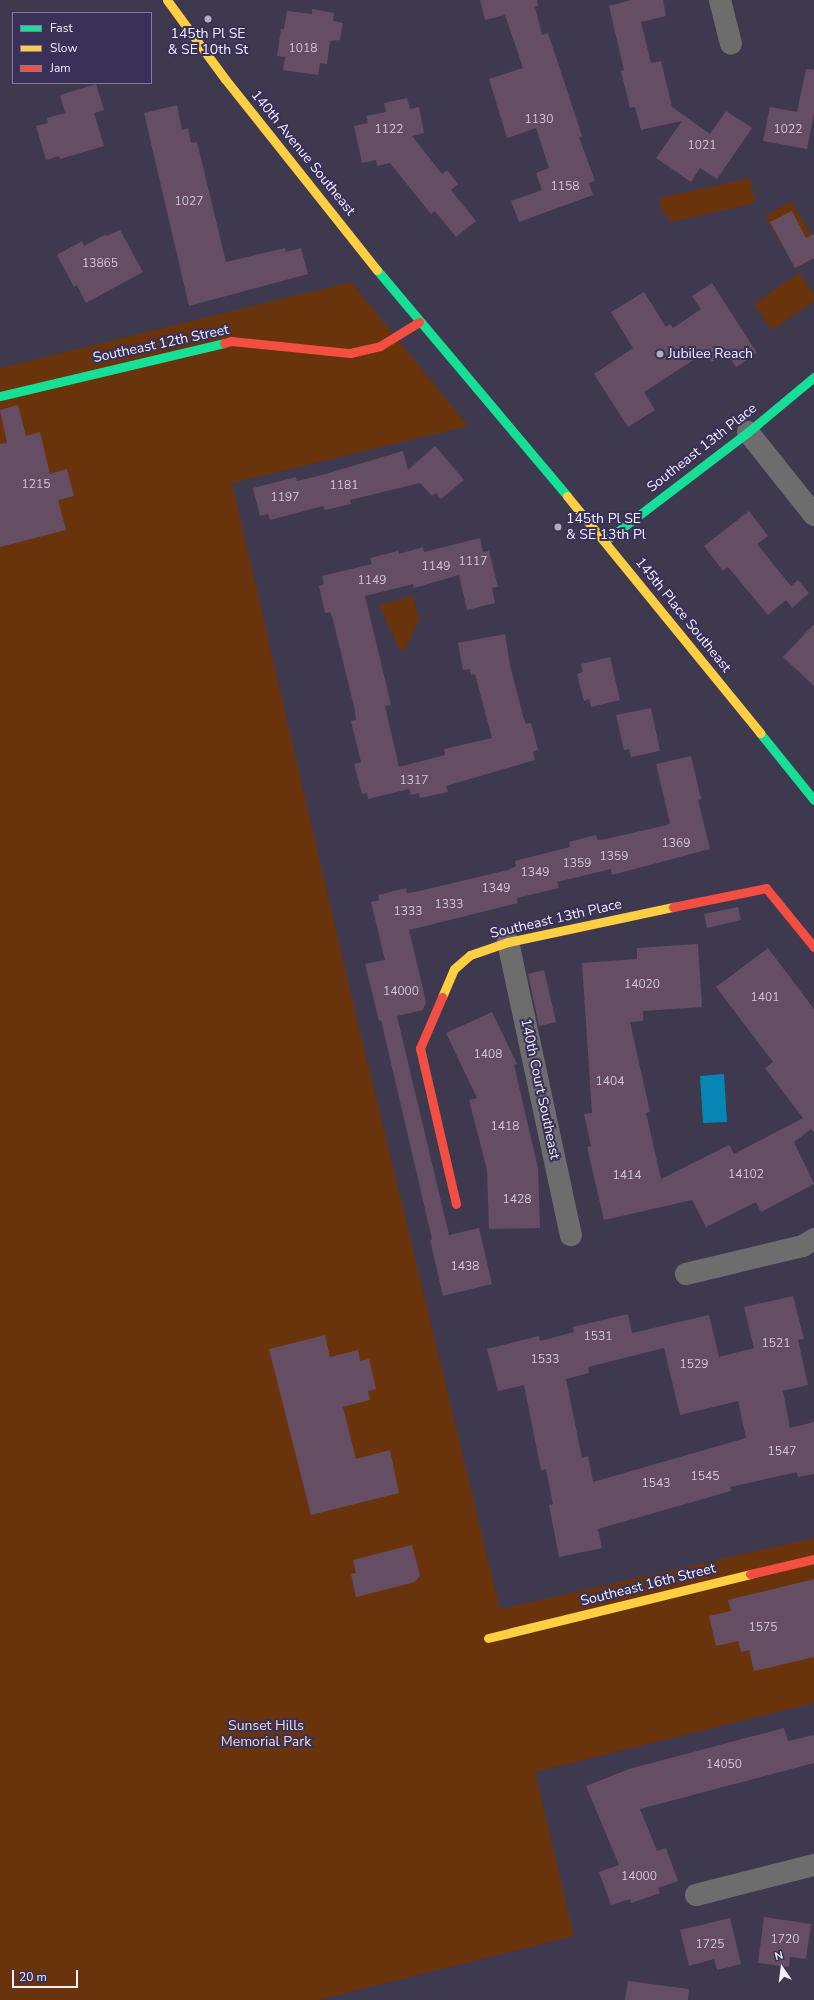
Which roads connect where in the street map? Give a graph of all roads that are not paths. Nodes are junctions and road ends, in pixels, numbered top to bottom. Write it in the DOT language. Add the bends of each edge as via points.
graph roads {
  1 [pos="167,0"];
  2 [pos="720,0"];
  3 [pos="731,44"];
  4 [pos="419,322"];
  5 [pos="814,376"];
  6 [pos="0,396"];
  7 [pos="748,432"];
  8 [pos="814,515"];
  9 [pos="605,541"];
  10 [pos="814,800"];
  11 [pos="508,942"];
  12 [pos="814,947"];
  13 [pos="456,1204"];
  14 [pos="571,1235"];
  15 [pos="814,1239"];
  16 [pos="686,1274"];
  17 [pos="814,1559"];
  18 [pos="488,1638"];
  19 [pos="814,1865"];
  20 [pos="696,1895"];
  1 -- 4 [label="street, 140th Avenue Southeast" via="225,79"];
  2 -- 3 [label="street"];
  4 -- 6 [label="street, Southeast 12th Street" via="380,346 350,353 231,341"];
  4 -- 9 [label="street, 145th Place Southeast"];
  5 -- 7 [label="street, Southeast 13th Place"];
  7 -- 8 [label="street"];
  7 -- 9 [label="street, Southeast 13th Place"];
  9 -- 10 [label="street, 145th Place Southeast"];
  11 -- 12 [label="street, Southeast 13th Place" via="766,888"];
  11 -- 13 [label="street, Southeast 13th Place" via="470,955 454,969 420,1048"];
  11 -- 14 [label="street, 140th Court Southeast"];
  15 -- 16 [label="street" via="803,1246"];
  17 -- 18 [label="street, Southeast 16th Street"];
  19 -- 20 [label="street"];
}
